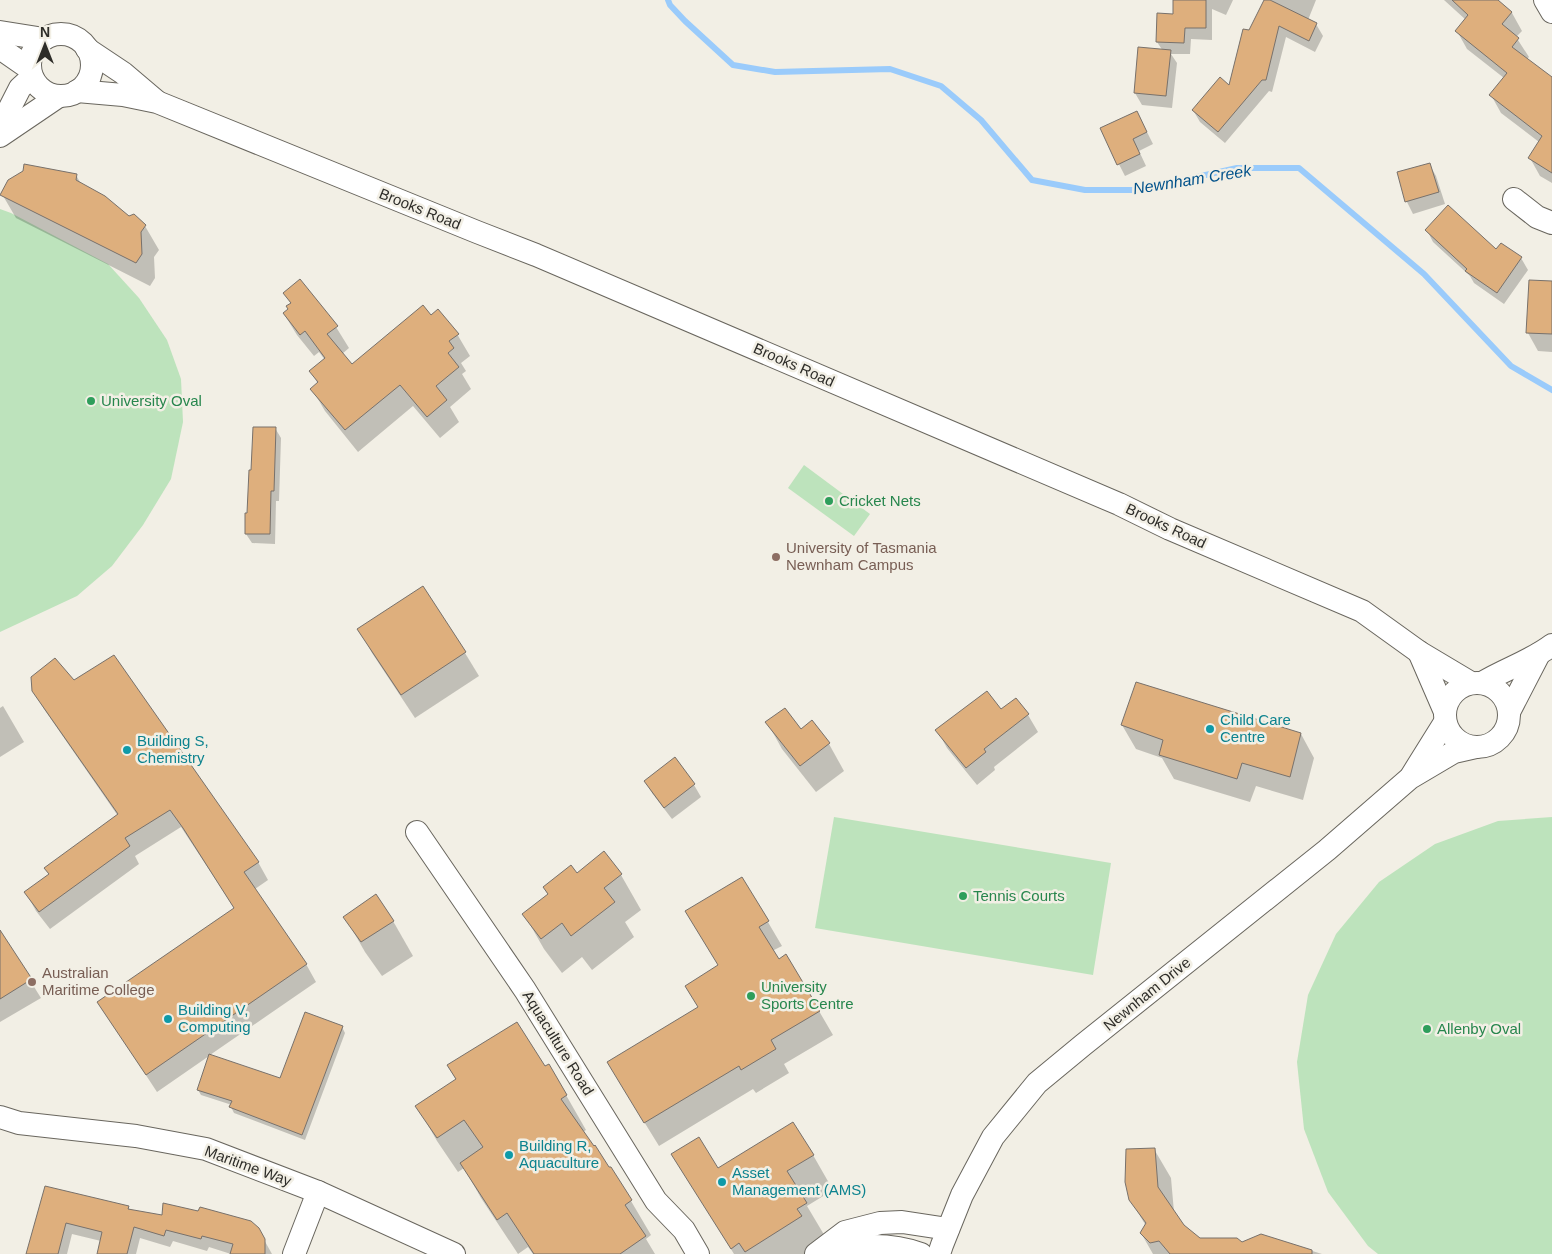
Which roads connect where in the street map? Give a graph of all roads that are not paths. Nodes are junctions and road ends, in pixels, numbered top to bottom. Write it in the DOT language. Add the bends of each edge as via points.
graph roads {
  1 [pos="1544,0"];
  2 [pos="1552,12"];
  3 [pos="0,32"];
  4 [pos="44,39"];
  5 [pos="0,48"];
  6 [pos="87,49"];
  7 [pos="31,73"];
  8 [pos="68,93"];
  9 [pos="157,102"];
  10 [pos="2,132"];
  11 [pos="1514,199"];
  12 [pos="1552,223"];
  13 [pos="1546,649"];
  14 [pos="1419,652"];
  15 [pos="1476,683"];
  16 [pos="1509,712"];
  17 [pos="1445,717"];
  18 [pos="1476,747"];
  19 [pos="1410,778"];
  20 [pos="417,832"];
  21 [pos="0,1117"];
  22 [pos="318,1192"];
  23 [pos="948,1229"];
  24 [pos="820,1252"];
  25 [pos="294,1254"];
  26 [pos="454,1254"];
  27 [pos="698,1254"];
  28 [pos="921,1254"];
  29 [pos="939,1254"];
  1 -- 2 [label="street"];
  3 -- 4 [label="street"];
  4 -- 6 [label="street" via="53,35 72,36"];
  4 -- 7 [label="street" via="32,54"];
  5 -- 7 [label="street"];
  6 -- 8 [label="street" via="92,67 89,77 84,85"];
  6 -- 9 [label="street, Brooks Road" via="123,73"];
  7 -- 8 [label="street" via="41,89 49,94"];
  7 -- 10 [label="street" via="20,88"];
  8 -- 9 [label="street, Brooks Road" via="123,95"];
  8 -- 10 [label="street"];
  9 -- 14 [label="street, Brooks Road" via="536,254 1119,504 1362,611"];
  11 -- 12 [label="street" via="1537,218"];
  13 -- 15 [label="street"];
  13 -- 16 [label="street"];
  14 -- 15 [label="street, Brooks Road"];
  14 -- 17 [label="street"];
  15 -- 16 [label="street" via="1492,686 1501,693"];
  15 -- 17 [label="street" via="1461,687 1452,694"];
  16 -- 18 [label="street" via="1504,733 1487,745"];
  17 -- 18 [label="street" via="1456,739"];
  17 -- 19 [label="street, Newnham Drive"];
  18 -- 19 [label="street, Newnham Drive" via="1454,752"];
  19 -- 23 [label="street, Newnham Drive" via="1327,850 1036,1083 993,1137"];
  20 -- 27 [label="street, Aquaculture Road" via="525,990 656,1201 684,1230"];
  21 -- 22 [label="street, Maritime Way" via="19,1123 136,1136 206,1149"];
  22 -- 25 [label="street"];
  22 -- 26 [label="street, Maritime Way"];
  23 -- 24 [label="street" via="902,1222 880,1223 845,1232"];
  23 -- 29 [label="street, Newnham Drive"];
  24 -- 28 [label="street" via="878,1245"];
}
